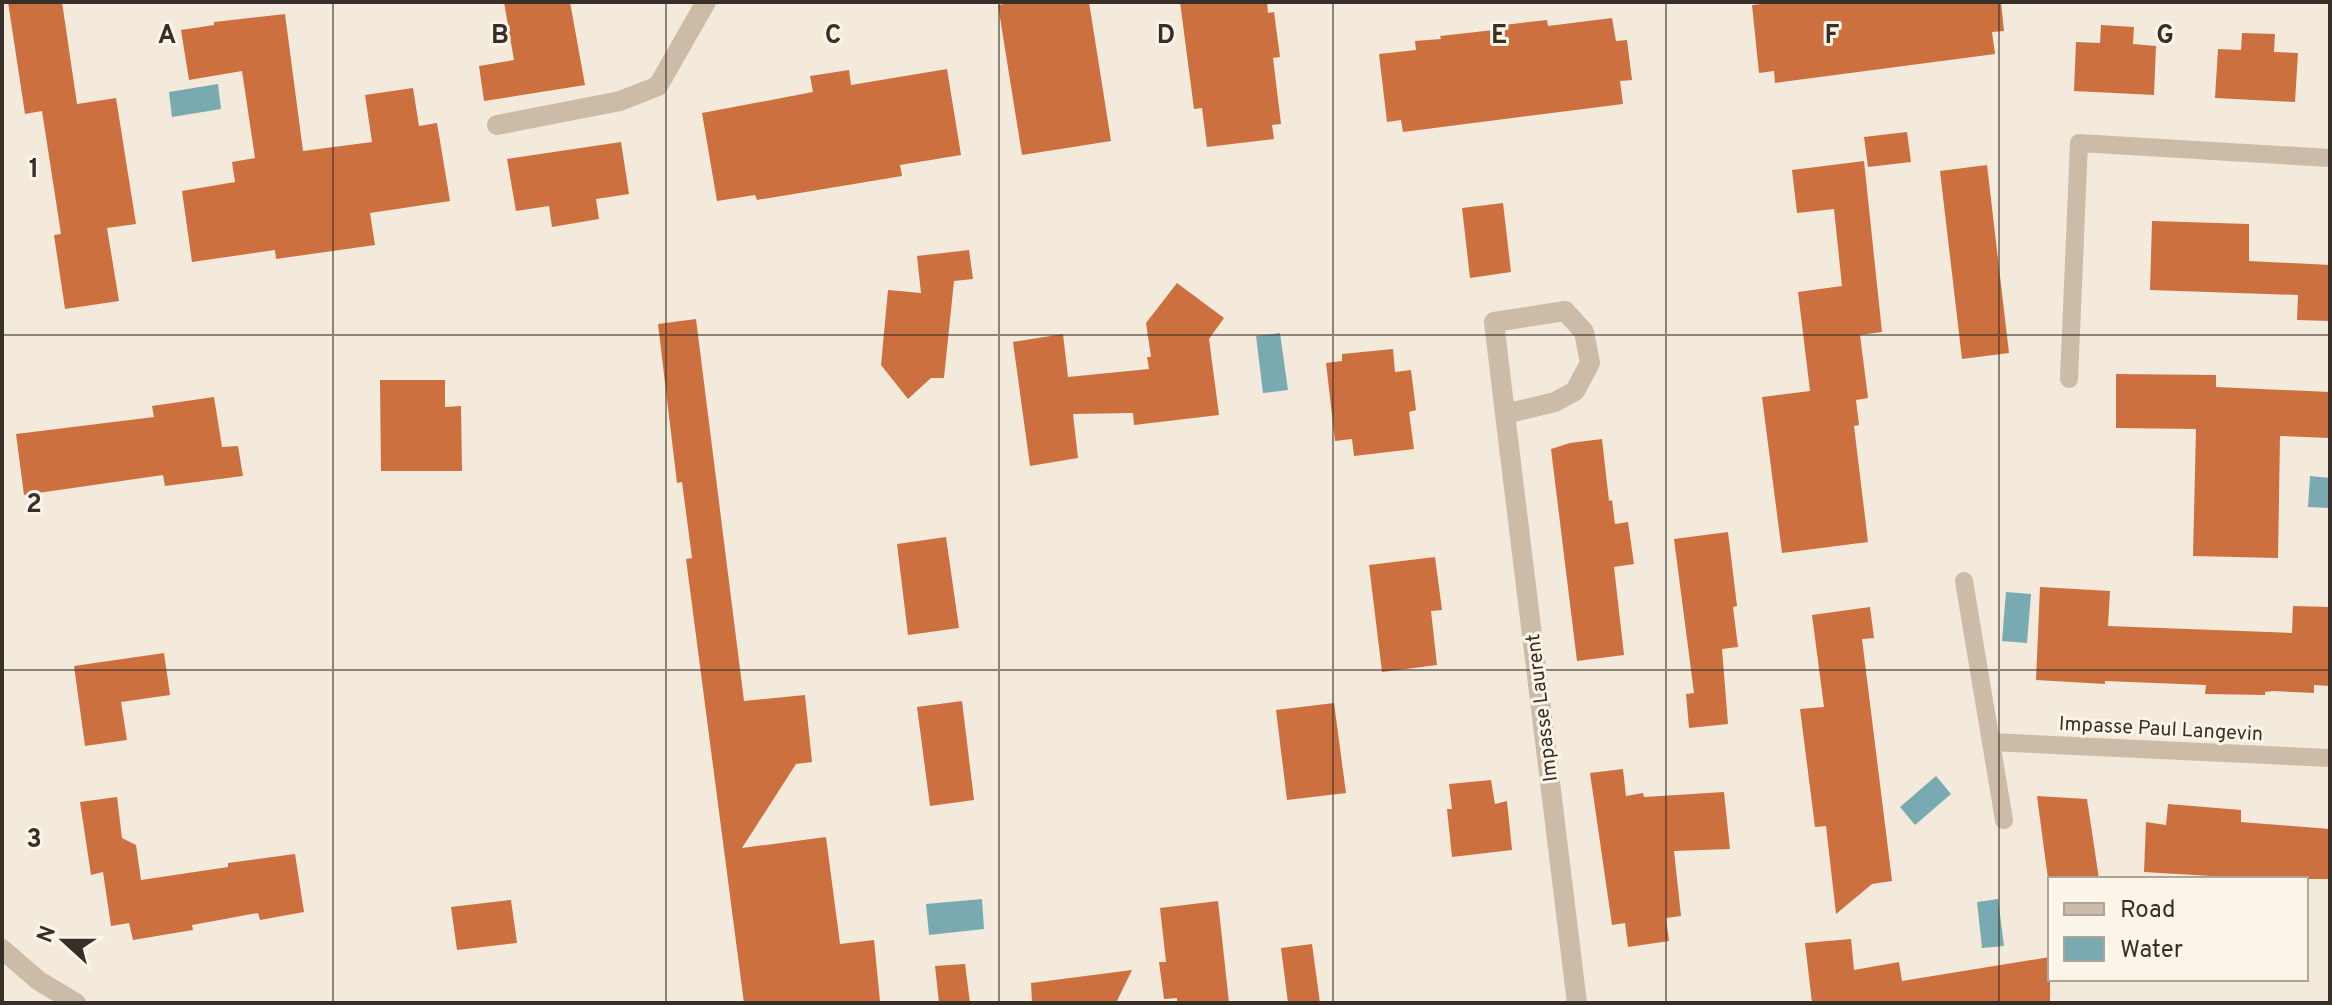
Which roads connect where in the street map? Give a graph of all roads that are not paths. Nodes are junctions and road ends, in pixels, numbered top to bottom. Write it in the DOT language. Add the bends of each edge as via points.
graph roads {
  1 [pos="706,2"];
  2 [pos="497,125"];
  3 [pos="2330,158"];
  4 [pos="2069,379"];
  5 [pos="1505,414"];
  6 [pos="1964,581"];
  7 [pos="1991,742"];
  8 [pos="2330,758"];
  9 [pos="2004,820"];
  10 [pos="2,949"];
  11 [pos="76,1003"];
  12 [pos="1577,1003"];
  1 -- 2 [label="street" via="658,86 620,101"];
  3 -- 4 [label="lane" via="2079,143"];
  5 -- 5 [label="street, Impasse Laurent" via="1494,322 1565,311 1584,332 1590,363 1575,391 1555,402"];
  5 -- 12 [label="street, Impasse Laurent"];
  6 -- 7 [label="lane"];
  7 -- 8 [label="lane, Impasse Paul Langevin"];
  7 -- 9 [label="lane"];
  10 -- 11 [label="street" via="39,981"];
}
